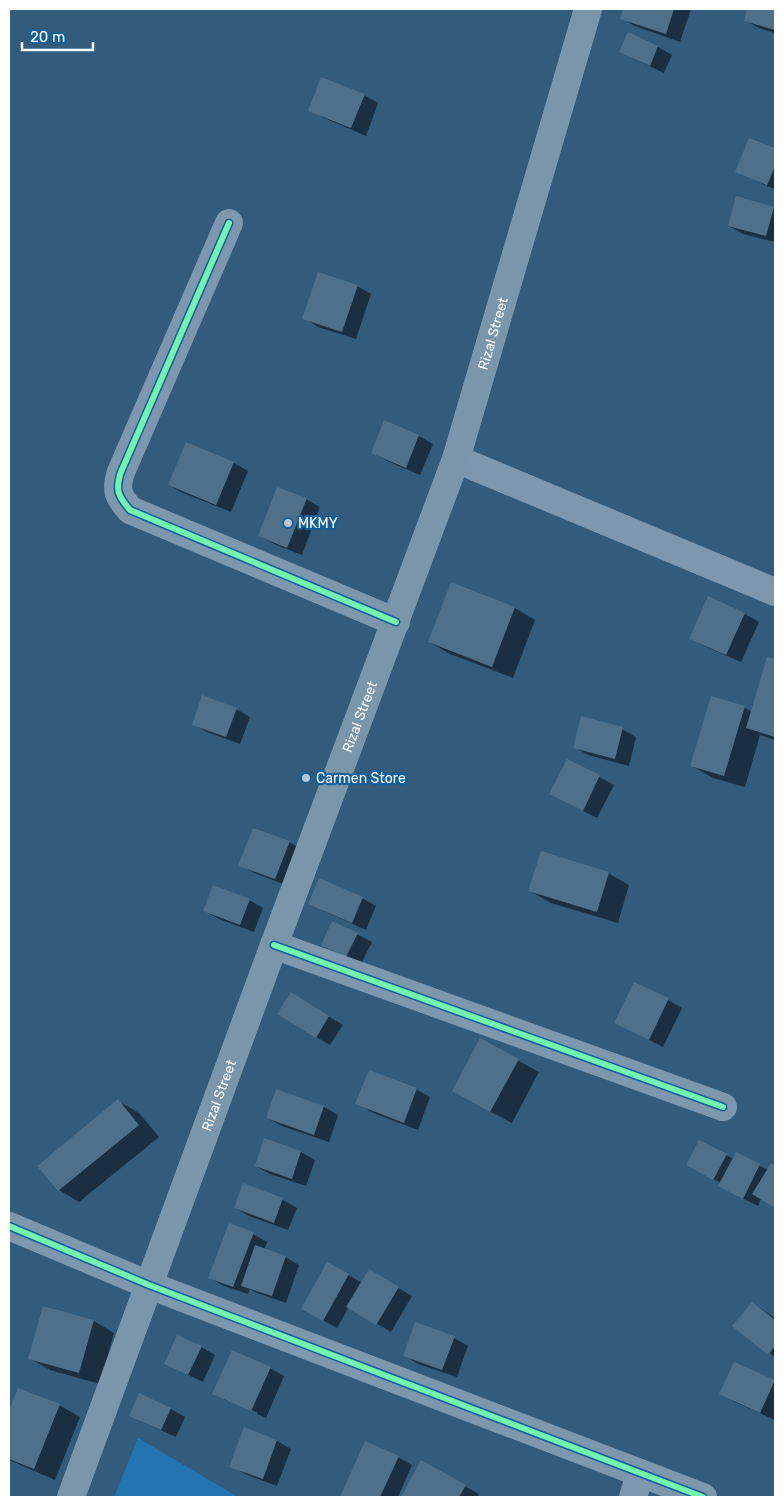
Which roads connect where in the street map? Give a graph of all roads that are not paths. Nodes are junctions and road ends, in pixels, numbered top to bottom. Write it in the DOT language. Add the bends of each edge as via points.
graph roads {
  1 [pos="588,9"];
  2 [pos="229,223"];
  3 [pos="456,459"];
  4 [pos="775,592"];
  5 [pos="396,622"];
  6 [pos="274,945"];
  7 [pos="723,1107"];
  8 [pos="9,1226"];
  9 [pos="149,1285"];
  10 [pos="636,1486"];
  11 [pos="71,1497"];
  12 [pos="703,1497"];
  1 -- 3 [label="main road, Rizal Street"];
  2 -- 5 [label="street" via="121,472 117,484 121,500 130,510"];
  3 -- 4 [label="street"];
  3 -- 5 [label="main road, Rizal Street"];
  5 -- 6 [label="main road, Rizal Street"];
  6 -- 7 [label="street"];
  6 -- 9 [label="main road, Rizal Street"];
  8 -- 9 [label="street"];
  9 -- 10 [label="street"];
  9 -- 11 [label="main road, Rizal Street"];
  10 -- 12 [label="street"];
}
